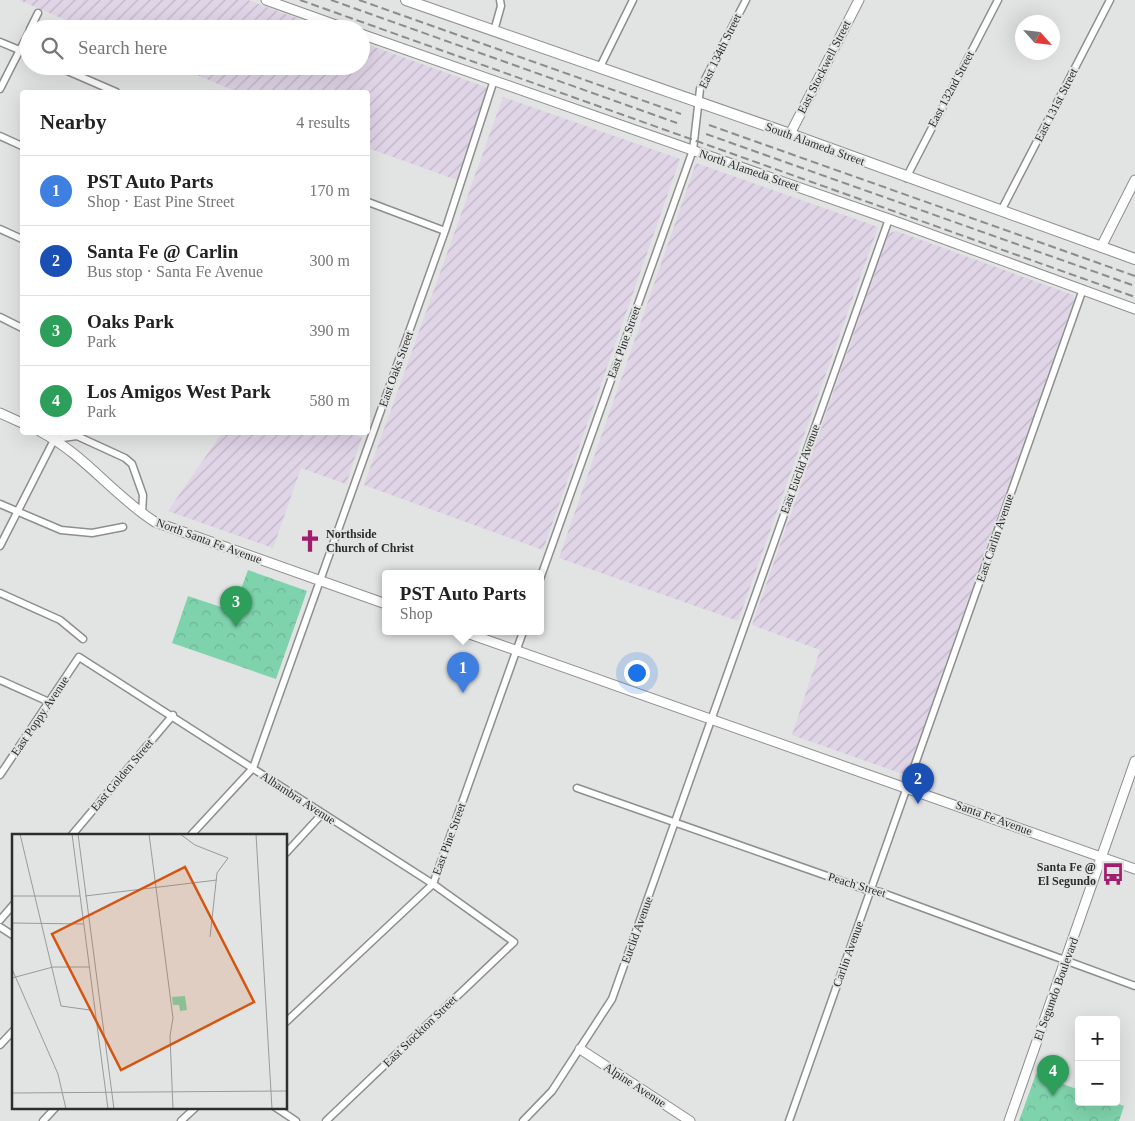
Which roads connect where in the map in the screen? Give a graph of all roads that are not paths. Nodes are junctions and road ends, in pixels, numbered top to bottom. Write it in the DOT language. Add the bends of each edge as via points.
graph roads {
  1 [pos="266,0"];
  2 [pos="406,0"];
  3 [pos="500,0"];
  4 [pos="633,0"];
  5 [pos="746,0"];
  6 [pos="859,0"];
  7 [pos="998,0"];
  8 [pos="1110,0"];
  9 [pos="38,13"];
  10 [pos="34,20"];
  11 [pos="322,20"];
  12 [pos="494,31"];
  13 [pos="370,37"];
  14 [pos="0,42"];
  15 [pos="20,51"];
  16 [pos="600,67"];
  17 [pos="77,75"];
  18 [pos="494,80"];
  19 [pos="0,90"];
  20 [pos="111,90"];
  21 [pos="697,103"];
  22 [pos="790,134"];
  23 [pos="0,136"];
  24 [pos="20,145"];
  25 [pos="693,150"];
  26 [pos="906,178"];
  27 [pos="1135,180"];
  28 [pos="370,203"];
  29 [pos="1001,211"];
  30 [pos="889,219"];
  31 [pos="0,229"];
  32 [pos="446,231"];
  33 [pos="20,238"];
  34 [pos="1101,247"];
  35 [pos="1135,259"];
  36 [pos="1083,289"];
  37 [pos="1135,309"];
  38 [pos="0,318"];
  39 [pos="20,327"];
  40 [pos="0,413"];
  41 [pos="20,422"];
  42 [pos="56,436"];
  43 [pos="0,504"];
  44 [pos="18,512"];
  45 [pos="142,514"];
  46 [pos="123,527"];
  47 [pos="0,546"];
  48 [pos="543,570"];
  49 [pos="321,581"];
  50 [pos="0,592"];
  51 [pos="382,603"];
  52 [pos="473,635"];
  53 [pos="522,635"];
  54 [pos="83,639"];
  55 [pos="516,650"];
  56 [pos="79,657"];
  57 [pos="0,680"];
  58 [pos="49,702"];
  59 [pos="172,716"];
  60 [pos="712,718"];
  61 [pos="1135,760"];
  62 [pos="253,768"];
  63 [pos="0,775"];
  64 [pos="577,788"];
  65 [pos="907,788"];
  66 [pos="322,814"];
  67 [pos="675,821"];
  68 [pos="73,834"];
  69 [pos="193,834"];
  70 [pos="288,852"];
  71 [pos="1103,857"];
  72 [pos="1135,869"];
  73 [pos="433,884"];
  74 [pos="870,891"];
  75 [pos="12,906"];
  76 [pos="0,920"];
  77 [pos="0,927"];
  78 [pos="12,935"];
  79 [pos="514,942"];
  80 [pos="1066,961"];
  81 [pos="1135,986"];
  82 [pos="288,1020"];
  83 [pos="12,1032"];
  84 [pos="0,1045"];
  85 [pos="580,1048"];
  86 [pos="55,1108"];
  87 [pos="195,1108"];
  88 [pos="276,1108"];
  89 [pos="793,1109"];
  90 [pos="687,1120"];
  91 [pos="43,1121"];
  92 [pos="181,1121"];
  93 [pos="296,1121"];
  94 [pos="326,1121"];
  95 [pos="523,1121"];
  96 [pos="785,1121"];
  97 [pos="789,1121"];
  98 [pos="1009,1121"];
  1 -- 11 [label="street"];
  2 -- 12 [label="main road"];
  3 -- 12 [label="street"];
  4 -- 16 [label="street"];
  5 -- 21 [label="street, East 134th Street" via="700,89"];
  6 -- 22 [label="street, East Stockwell Street"];
  7 -- 26 [label="street, East 132nd Street"];
  8 -- 29 [label="street, East 131st Street"];
  9 -- 10 [label="street"];
  12 -- 16 [label="main road, South Alameda Street"];
  13 -- 18 [label="street, North Alameda Street"];
  14 -- 15 [label="street"];
  15 -- 19 [label="street"];
  16 -- 21 [label="main road, South Alameda Street"];
  17 -- 20 [label="street"];
  18 -- 25 [label="street, North Alameda Street"];
  18 -- 32 [label="street, East Oaks Street"];
  21 -- 22 [label="main road, South Alameda Street"];
  21 -- 25 [label="street, East Pine Street"];
  22 -- 26 [label="main road, South Alameda Street"];
  23 -- 24 [label="street"];
  25 -- 30 [label="street, North Alameda Street"];
  25 -- 48 [label="street, East Pine Street"];
  26 -- 29 [label="main road, South Alameda Street"];
  27 -- 34 [label="street"];
  28 -- 32 [label="street"];
  29 -- 34 [label="main road, South Alameda Street"];
  30 -- 36 [label="street, North Alameda Street"];
  30 -- 60 [label="street, East Euclid Avenue"];
  31 -- 33 [label="street"];
  32 -- 49 [label="street, East Oaks Street"];
  34 -- 35 [label="main road, South Alameda Street"];
  36 -- 37 [label="street, North Alameda Street"];
  36 -- 65 [label="street, East Carlin Avenue"];
  38 -- 39 [label="street"];
  40 -- 41 [label="street"];
  42 -- 44 [label="street"];
  42 -- 45 [label="street, North Santa Fe Avenue"];
  42 -- 45 [label="street" via="77,436 132,464 143,495"];
  43 -- 44 [label="street"];
  44 -- 46 [label="street" via="62,530 92,532"];
  44 -- 47 [label="street"];
  45 -- 49 [label="street, North Santa Fe Avenue" via="168,528"];
  49 -- 51 [label="street, North Santa Fe Avenue"];
  49 -- 62 [label="street, East Oaks Street"];
  50 -- 54 [label="street" via="60,620"];
  52 -- 55 [label="street"];
  53 -- 55 [label="street, East Pine Street"];
  55 -- 60 [label="street"];
  55 -- 73 [label="street, East Pine Street"];
  56 -- 58 [label="street, East Poppy Avenue"];
  56 -- 59 [label="street, Alhambra Avenue"];
  57 -- 58 [label="street"];
  58 -- 63 [label="street, East Poppy Avenue"];
  59 -- 62 [label="street, Alhambra Avenue"];
  59 -- 68 [label="street, East Golden Street"];
  60 -- 65 [label="street, Santa Fe Avenue"];
  60 -- 67 [label="street, Euclid Avenue"];
  61 -- 71 [label="street, El Segundo Boulevard"];
  62 -- 66 [label="street, Alhambra Avenue"];
  62 -- 69 [label="street, East Oaks Street"];
  64 -- 67 [label="street, Peach Street"];
  65 -- 71 [label="street, Santa Fe Avenue"];
  65 -- 74 [label="street, Carlin Avenue"];
  66 -- 70 [label="street"];
  66 -- 73 [label="street, Alhambra Avenue"];
  67 -- 74 [label="street, Peach Street"];
  67 -- 85 [label="street, Euclid Avenue" via="612,1000"];
  71 -- 72 [label="street, Santa Fe Avenue"];
  71 -- 80 [label="street, El Segundo Boulevard"];
  73 -- 79 [label="street, Alhambra Avenue"];
  73 -- 82 [label="street, East Pine Street"];
  74 -- 80 [label="street, Peach Street"];
  74 -- 89 [label="street, Carlin Avenue"];
  75 -- 76 [label="street"];
  77 -- 78 [label="street"];
  79 -- 94 [label="street, East Stockton Street"];
  80 -- 81 [label="street, Peach Street"];
  80 -- 98 [label="street, El Segundo Boulevard"];
  83 -- 84 [label="street"];
  85 -- 90 [label="street, Alpine Avenue"];
  85 -- 95 [label="street, Euclid Avenue" via="552,1091"];
  86 -- 91 [label="street"];
  87 -- 92 [label="street"];
  88 -- 93 [label="street"];
  89 -- 96 [label="street"];
  89 -- 97 [label="street, Carlin Avenue"];
}
